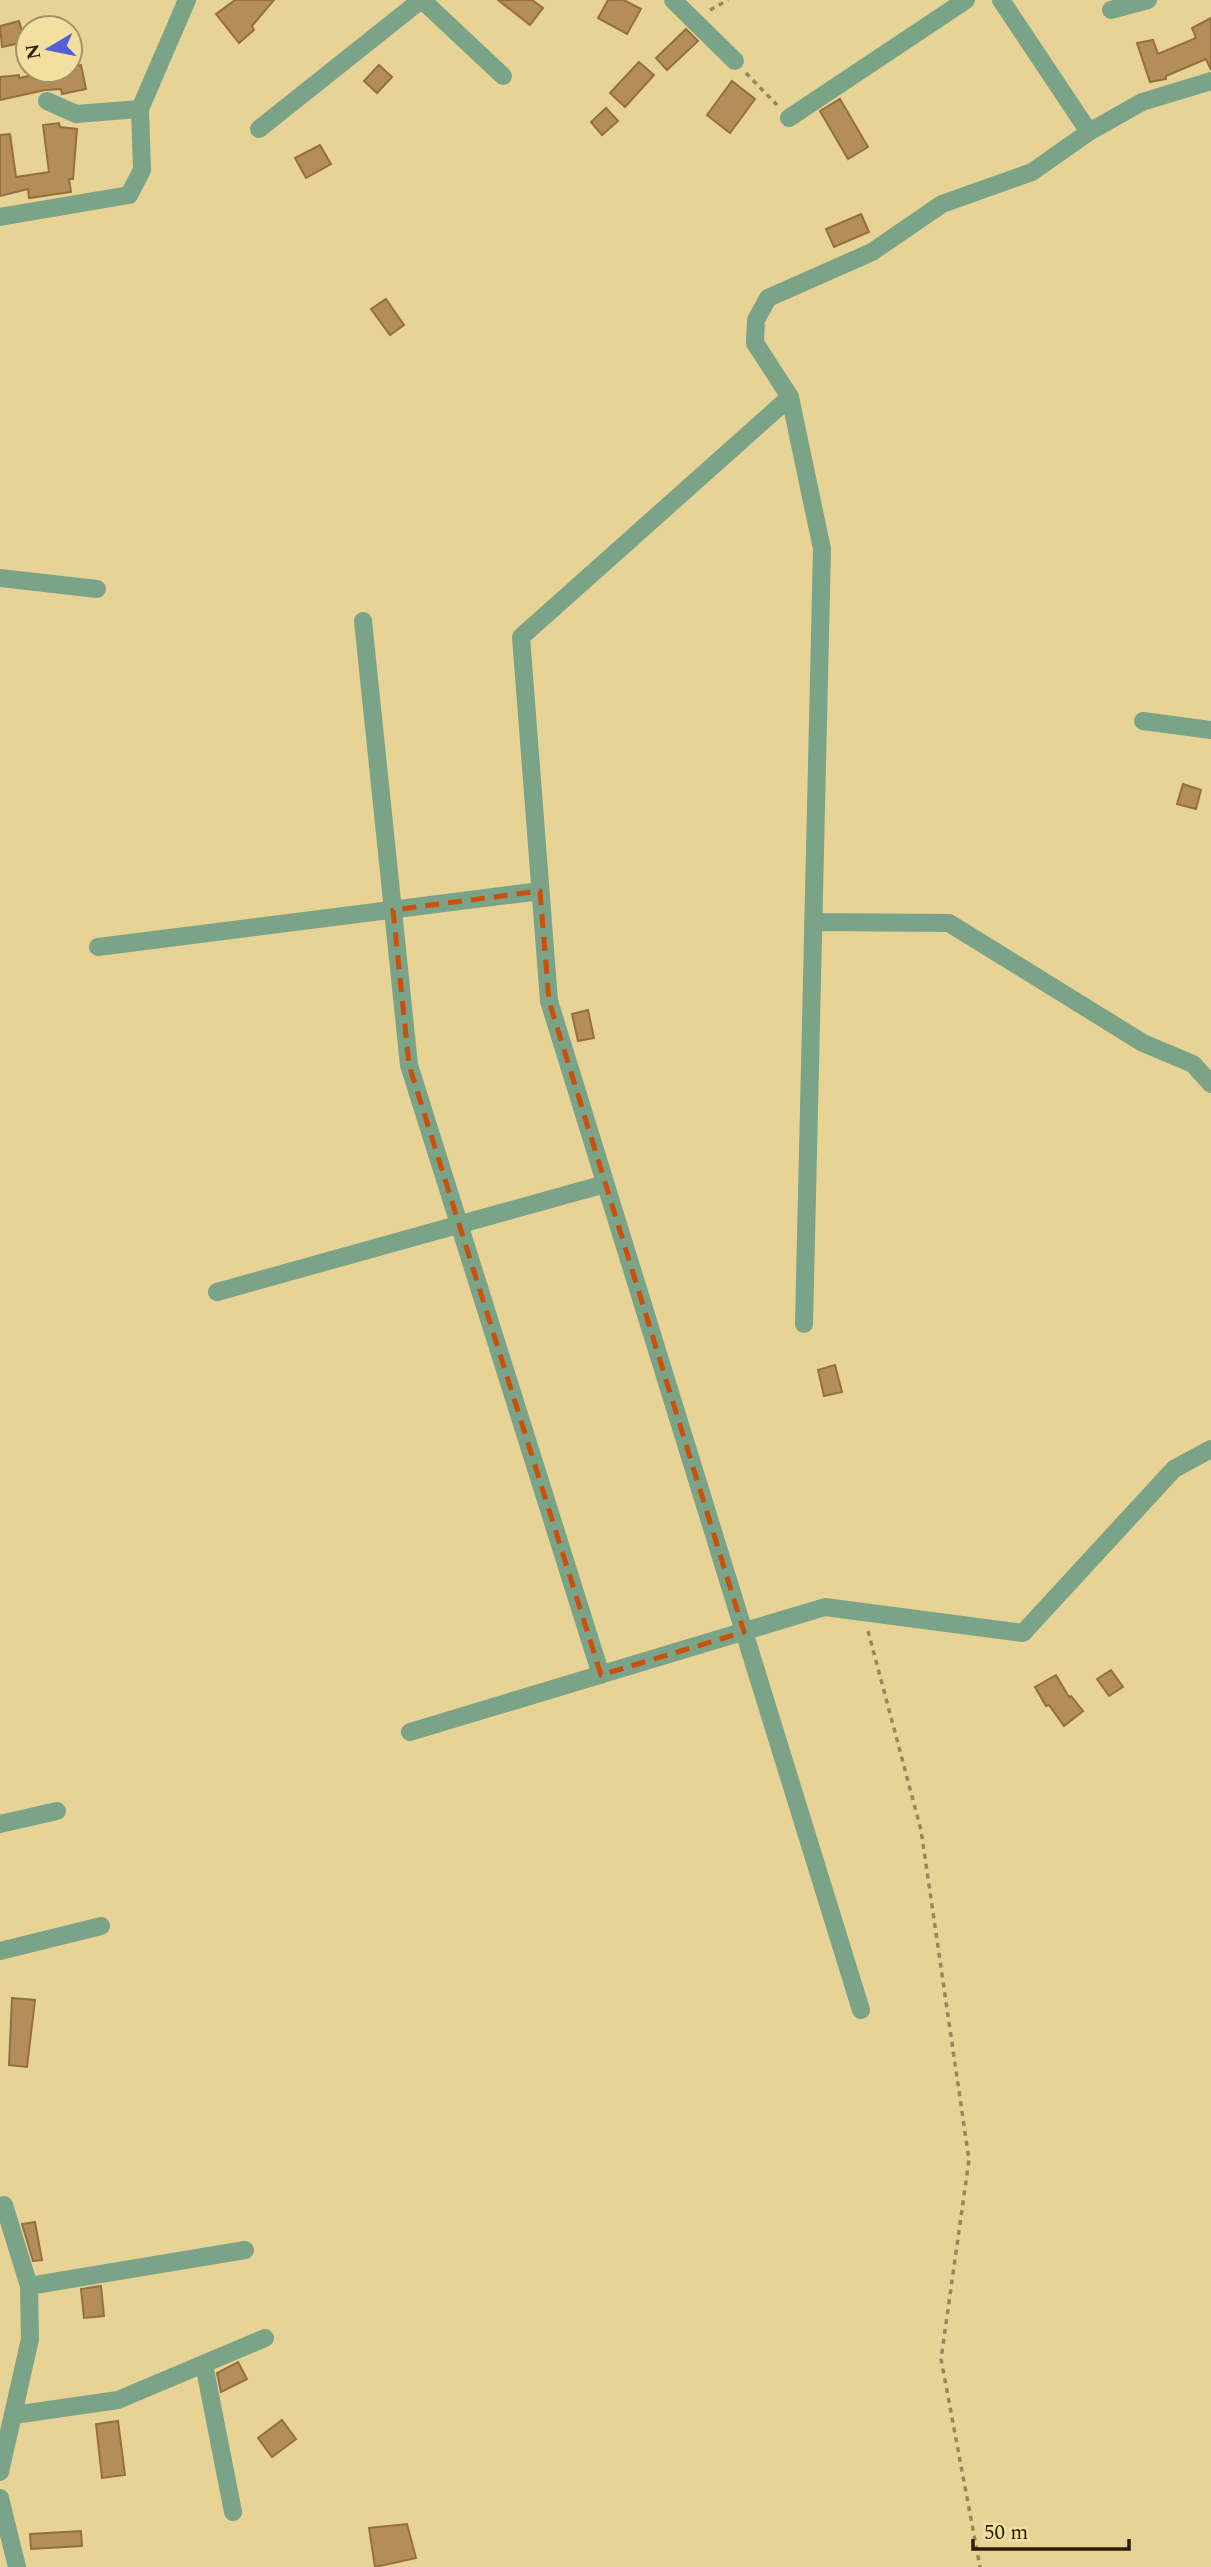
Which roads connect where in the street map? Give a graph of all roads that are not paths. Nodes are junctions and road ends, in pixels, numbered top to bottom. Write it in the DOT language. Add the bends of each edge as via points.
graph roads {
  1 [pos="187,0"];
  2 [pos="421,0"];
  3 [pos="673,0"];
  4 [pos="966,0"];
  5 [pos="1001,0"];
  6 [pos="1148,0"];
  7 [pos="1111,9"];
  8 [pos="735,61"];
  9 [pos="503,76"];
  10 [pos="1211,81"];
  11 [pos="47,101"];
  12 [pos="140,108"];
  13 [pos="789,118"];
  14 [pos="259,129"];
  15 [pos="1089,132"];
  16 [pos="0,217"];
  17 [pos="790,397"];
  18 [pos="0,578"];
  19 [pos="97,589"];
  20 [pos="363,621"];
  21 [pos="1143,721"];
  22 [pos="1211,730"];
  23 [pos="540,891"];
  24 [pos="393,910"];
  25 [pos="813,922"];
  26 [pos="98,947"];
  27 [pos="1211,1084"];
  28 [pos="605,1184"];
  29 [pos="459,1225"];
  30 [pos="217,1292"];
  31 [pos="804,1324"];
  32 [pos="1211,1449"];
  33 [pos="744,1632"];
  34 [pos="601,1675"];
  35 [pos="410,1732"];
  36 [pos="57,1811"];
  37 [pos="0,1824"];
  38 [pos="101,1926"];
  39 [pos="0,1951"];
  40 [pos="860,2010"];
  41 [pos="4,2205"];
  42 [pos="245,2250"];
  43 [pos="29,2286"];
  44 [pos="265,2338"];
  45 [pos="204,2364"];
  46 [pos="14,2415"];
  47 [pos="0,2472"];
  48 [pos="0,2498"];
  49 [pos="233,2512"];
  50 [pos="17,2567"];
  1 -- 12 [label="street"];
  2 -- 9 [label="street"];
  2 -- 14 [label="street"];
  3 -- 8 [label="street"];
  4 -- 13 [label="street"];
  5 -- 15 [label="street"];
  6 -- 7 [label="street"];
  10 -- 15 [label="street" via="1142,102"];
  11 -- 12 [label="street" via="76,114"];
  12 -- 16 [label="street" via="142,170 129,195"];
  15 -- 17 [label="street" via="1032,172 942,204 872,253 768,298 756,320 755,342"];
  17 -- 23 [label="street" via="521,637"];
  17 -- 25 [label="street" via="822,549"];
  18 -- 19 [label="street"];
  20 -- 24 [label="street"];
  21 -- 22 [label="street"];
  23 -- 24 [label="street"];
  23 -- 28 [label="street" via="549,1001"];
  24 -- 26 [label="street"];
  24 -- 29 [label="street" via="409,1065"];
  25 -- 27 [label="street" via="949,923 1143,1043 1193,1064"];
  25 -- 31 [label="street"];
  28 -- 29 [label="street"];
  28 -- 33 [label="street"];
  29 -- 30 [label="street"];
  29 -- 34 [label="street"];
  32 -- 33 [label="street" via="1174,1469 1023,1633 825,1607"];
  33 -- 34 [label="street"];
  33 -- 40 [label="street"];
  34 -- 35 [label="street"];
  36 -- 37 [label="street"];
  38 -- 39 [label="street"];
  41 -- 43 [label="street"];
  42 -- 43 [label="street"];
  43 -- 46 [label="street" via="30,2339"];
  44 -- 45 [label="street"];
  45 -- 46 [label="street" via="118,2400"];
  45 -- 49 [label="street"];
  46 -- 47 [label="street"];
  48 -- 50 [label="street"];
}
